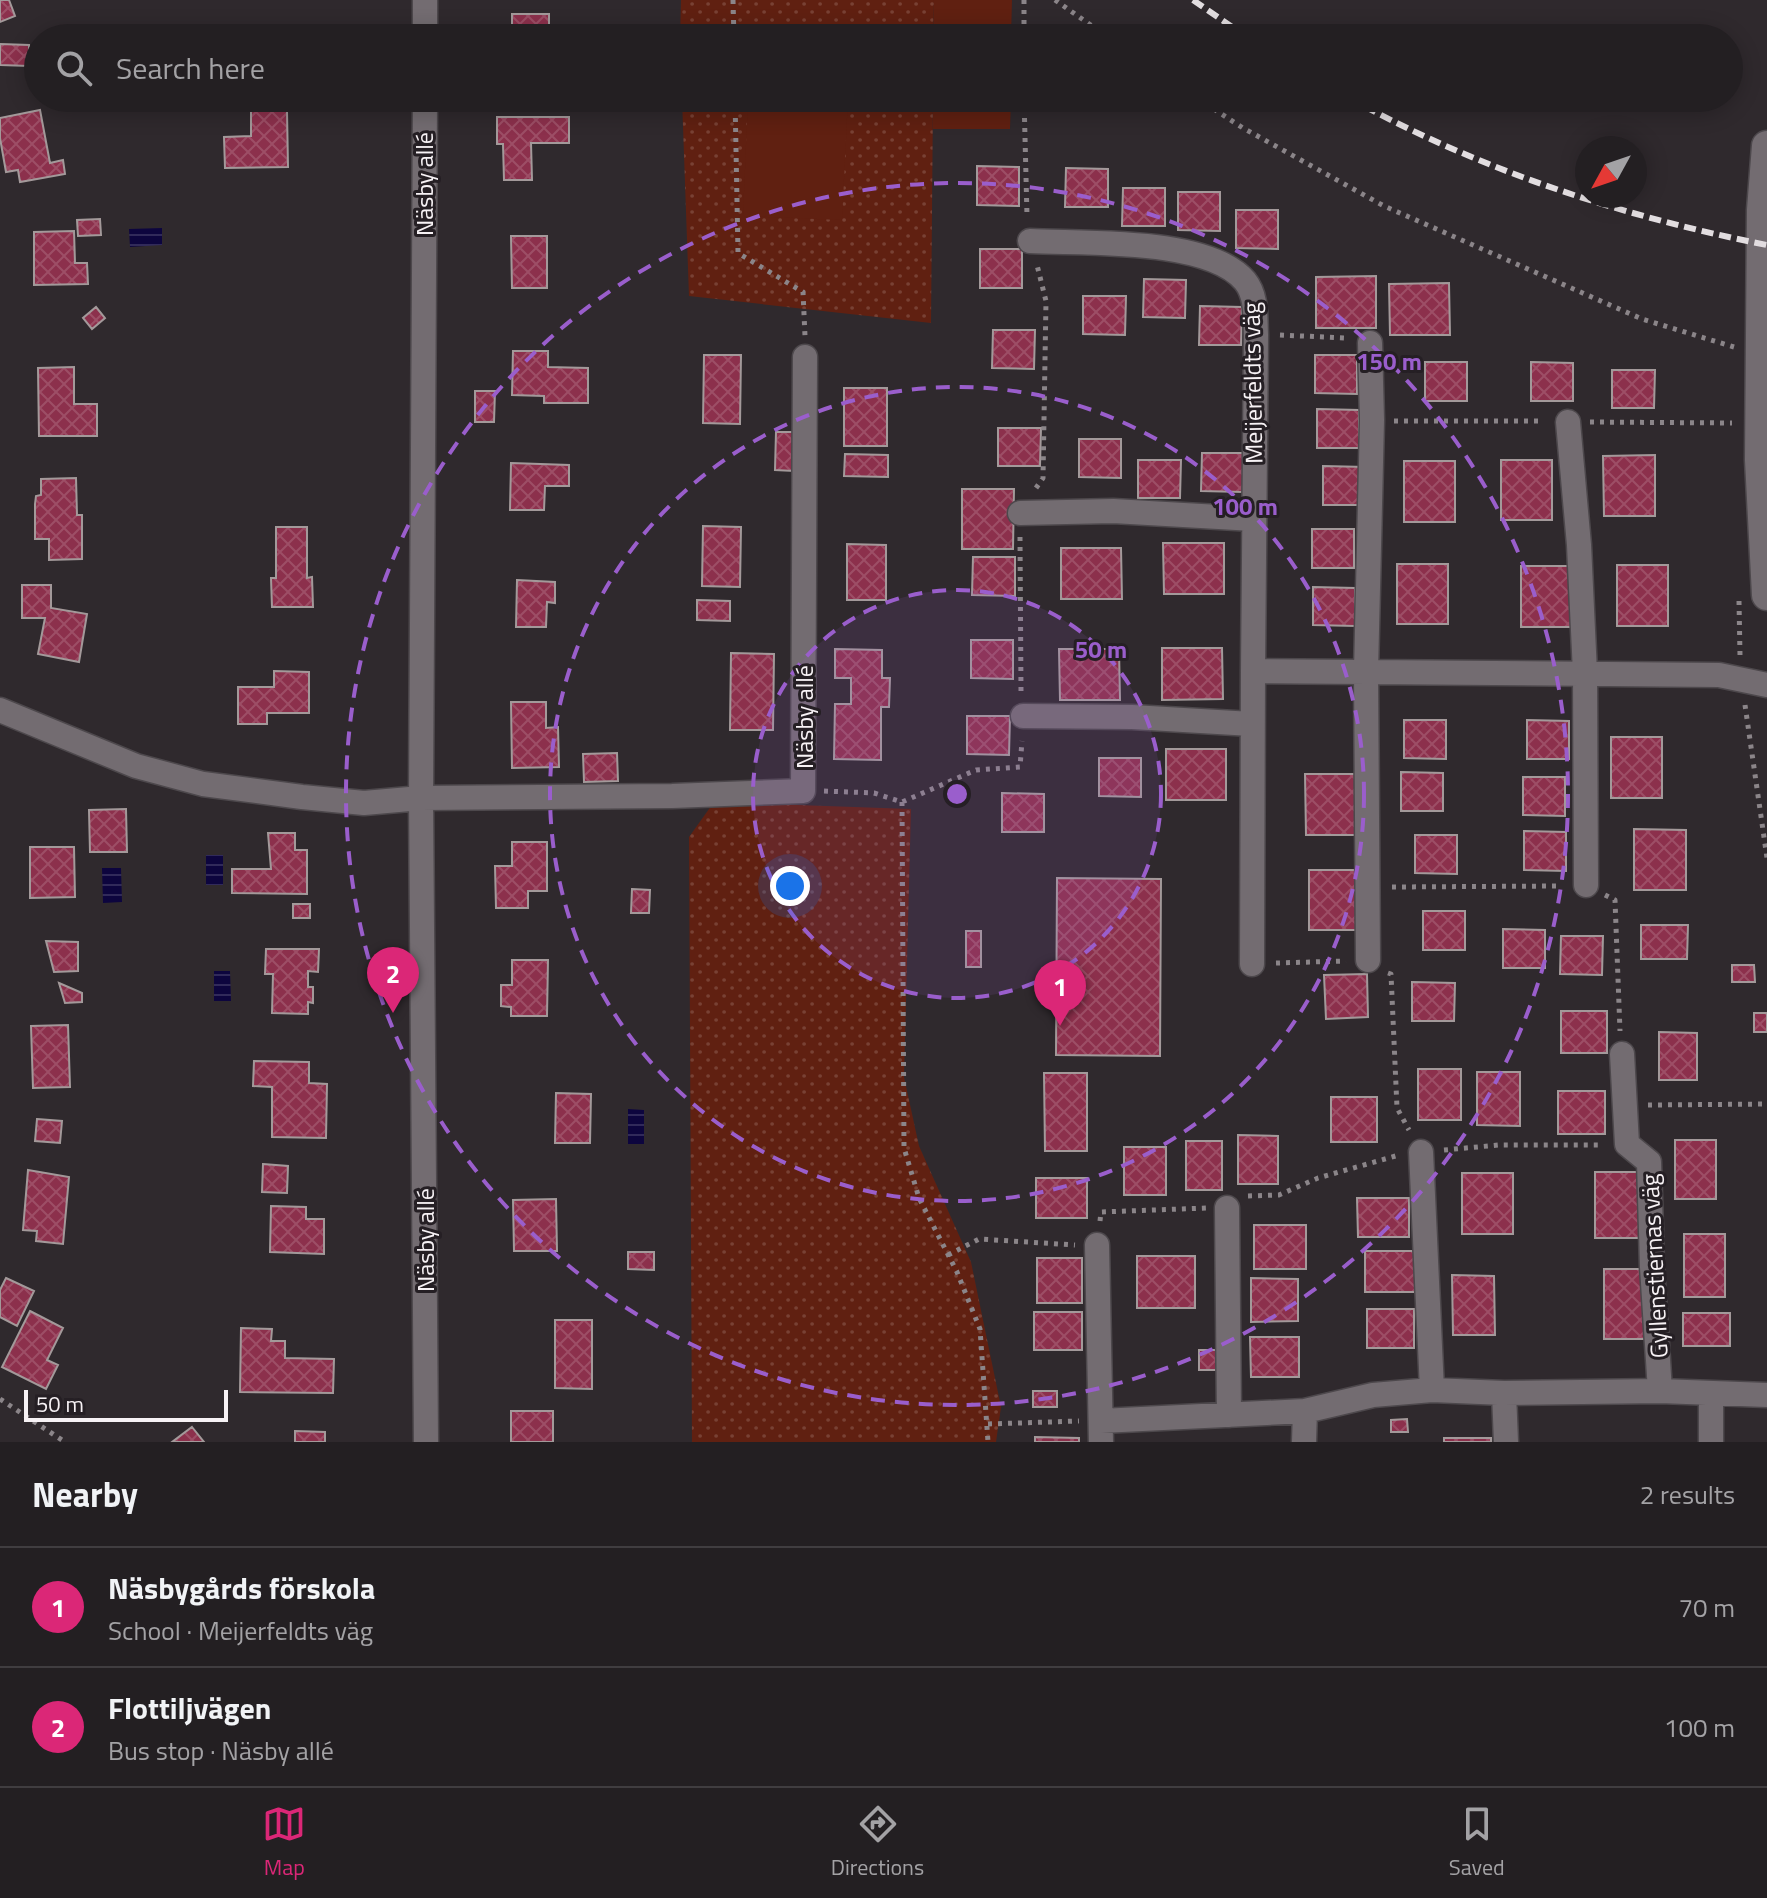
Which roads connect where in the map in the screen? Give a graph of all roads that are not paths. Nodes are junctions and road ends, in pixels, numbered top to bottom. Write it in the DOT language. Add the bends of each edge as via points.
graph roads {
  1 [pos="425,0"];
  2 [pos="425,24"];
  3 [pos="425,112"];
  4 [pos="1767,146"];
  5 [pos="1030,241"];
  6 [pos="1370,343"];
  7 [pos="805,357"];
  8 [pos="1568,422"];
  9 [pos="1763,460"];
  10 [pos="1020,513"];
  11 [pos="1254,519"];
  12 [pos="1767,595"];
  13 [pos="1253,671"];
  14 [pos="1366,672"];
  15 [pos="1585,673"];
  16 [pos="1767,685"];
  17 [pos="0,710"];
  18 [pos="1023,716"];
  19 [pos="1252,724"];
  20 [pos="421,798"];
  21 [pos="1586,885"];
  22 [pos="1368,960"];
  23 [pos="1252,964"];
  24 [pos="1622,1054"];
  25 [pos="1421,1152"];
  26 [pos="1227,1208"];
  27 [pos="1097,1245"];
  28 [pos="1432,1390"];
  29 [pos="1660,1391"];
  30 [pos="1504,1393"];
  31 [pos="1711,1394"];
  32 [pos="1767,1395"];
  33 [pos="1305,1411"];
  34 [pos="1229,1415"];
  35 [pos="1101,1431"];
  36 [pos="426,1442"];
  37 [pos="1304,1442"];
  38 [pos="1506,1442"];
  39 [pos="1711,1442"];
  1 -- 2 [label="street"];
  3 -- 20 [label="street, Näsby allé"];
  4 -- 9 [label="street" via="1762,210"];
  5 -- 11 [label="street, Meijerfeldts väg" via="1170,247 1223,264 1247,283 1255,302 1256,335"];
  6 -- 14 [label="street"];
  7 -- 20 [label="street, Näsby allé" via="803,791"];
  8 -- 15 [label="street"];
  9 -- 12 [label="street"];
  10 -- 11 [label="street" via="1113,511"];
  11 -- 13 [label="street, Meijerfeldts väg"];
  13 -- 14 [label="street"];
  13 -- 19 [label="street, Meijerfeldts väg"];
  14 -- 15 [label="street"];
  14 -- 22 [label="street"];
  15 -- 16 [label="street" via="1719,675"];
  15 -- 21 [label="street"];
  17 -- 20 [label="street" via="136,766 203,784 364,803"];
  18 -- 19 [label="street"];
  19 -- 23 [label="street, Meijerfeldts väg"];
  20 -- 36 [label="street, Näsby allé"];
  24 -- 29 [label="street, Gyllenstiernas väg" via="1627,1144 1649,1162"];
  25 -- 28 [label="street"];
  26 -- 34 [label="street"];
  27 -- 35 [label="street"];
  28 -- 30 [label="street, Gyllenstiernas väg"];
  28 -- 33 [label="street, Gyllenstiernas väg" via="1373,1395"];
  29 -- 30 [label="street, Gyllenstiernas väg"];
  29 -- 31 [label="street, Gyllenstiernas väg"];
  30 -- 38 [label="street"];
  31 -- 32 [label="street, Gyllenstiernas väg"];
  31 -- 39 [label="street"];
  33 -- 34 [label="street, Gyllenstiernas väg"];
  33 -- 37 [label="street"];
  34 -- 35 [label="street, Gyllenstiernas väg"];
}
